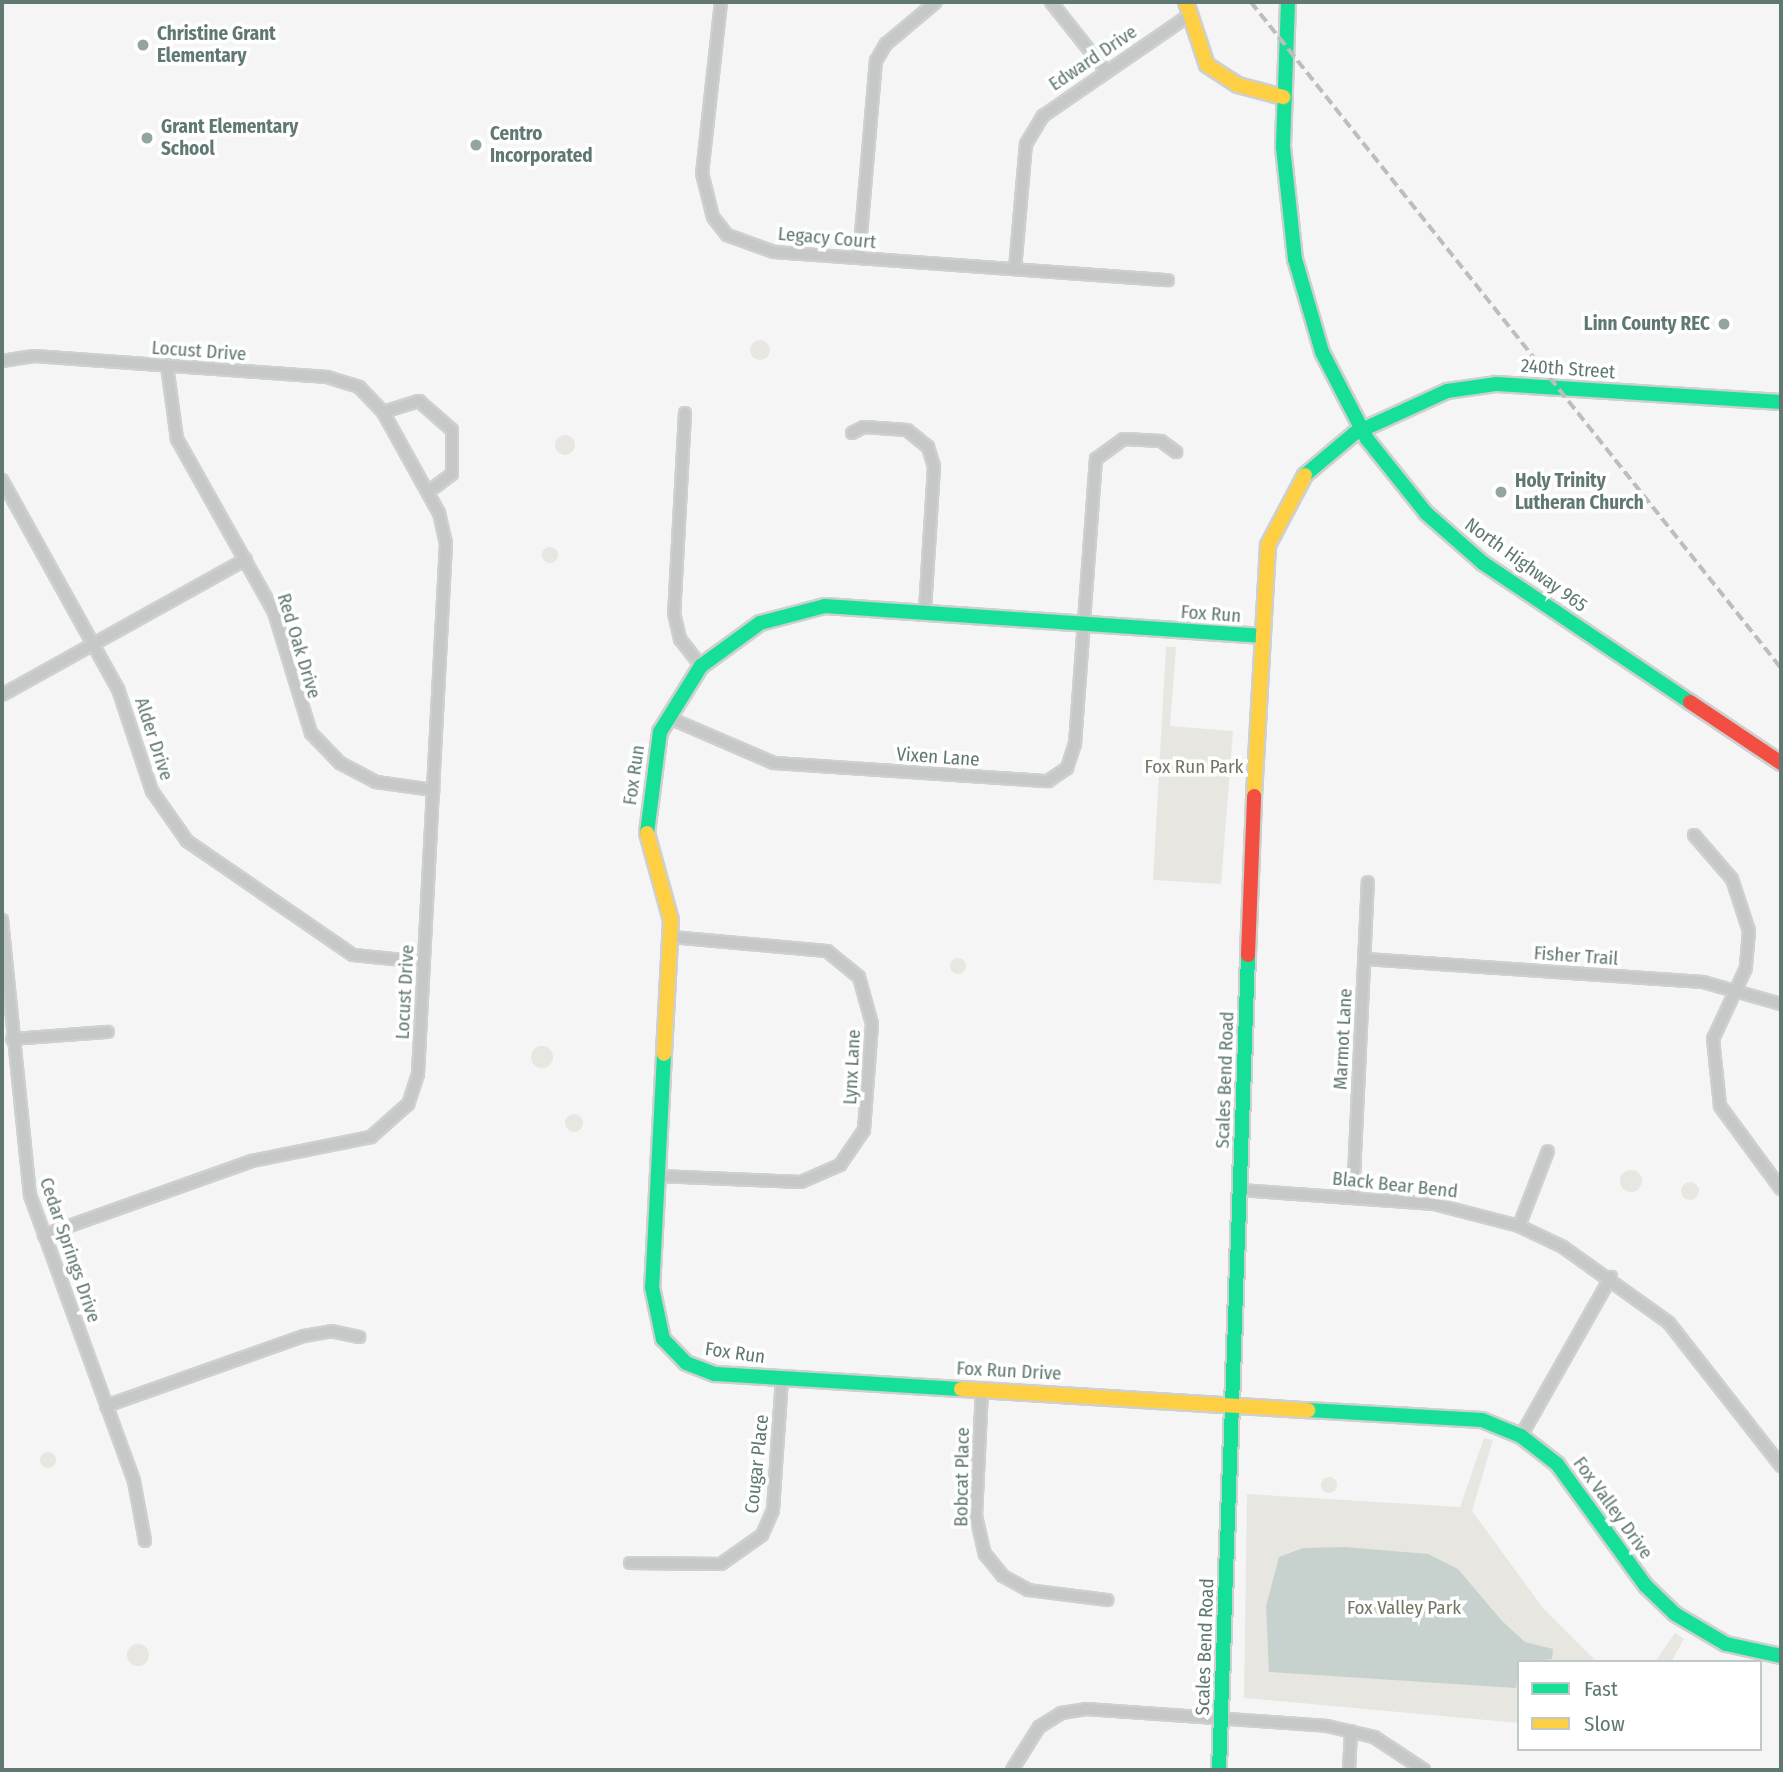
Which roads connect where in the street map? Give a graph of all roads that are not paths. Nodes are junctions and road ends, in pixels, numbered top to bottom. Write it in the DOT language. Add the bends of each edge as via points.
graph roads {
  1 [pos="721,2"];
  2 [pos="936,2"];
  3 [pos="1051,2"];
  4 [pos="1288,2"];
  5 [pos="1189,8"];
  6 [pos="1105,70"];
  7 [pos="1283,97"];
  8 [pos="859,258"];
  9 [pos="1015,269"];
  10 [pos="1168,280"];
  11 [pos="2,361"];
  12 [pos="167,366"];
  13 [pos="1781,402"];
  14 [pos="383,412"];
  15 [pos="685,414"];
  16 [pos="1361,429"];
  17 [pos="852,433"];
  18 [pos="1176,452"];
  19 [pos="2,480"];
  20 [pos="428,492"];
  21 [pos="246,559"];
  22 [pos="925,611"];
  23 [pos="1083,624"];
  24 [pos="1261,636"];
  25 [pos="93,646"];
  26 [pos="701,666"];
  27 [pos="2,695"];
  28 [pos="667,717"];
  29 [pos="1781,763"];
  30 [pos="433,790"];
  31 [pos="1694,835"];
  32 [pos="1368,882"];
  33 [pos="2,920"];
  34 [pos="671,937"];
  35 [pos="1365,959"];
  36 [pos="424,962"];
  37 [pos="1735,992"];
  38 [pos="1781,1004"];
  39 [pos="108,1032"];
  40 [pos="12,1039"];
  41 [pos="1548,1151"];
  42 [pos="658,1175"];
  43 [pos="1780,1185"];
  44 [pos="1240,1190"];
  45 [pos="1353,1196"];
  46 [pos="1519,1226"];
  47 [pos="44,1235"];
  48 [pos="1611,1277"];
  49 [pos="359,1337"];
  50 [pos="782,1378"];
  51 [pos="982,1389"];
  52 [pos="1233,1404"];
  53 [pos="106,1406"];
  54 [pos="1521,1436"];
  55 [pos="1781,1466"];
  56 [pos="145,1541"];
  57 [pos="631,1563"];
  58 [pos="1107,1600"];
  59 [pos="1781,1657"];
  60 [pos="1221,1716"];
  61 [pos="1351,1731"];
  62 [pos="1012,1770"];
  63 [pos="1219,1770"];
  64 [pos="1349,1770"];
  65 [pos="1424,1770"];
  1 -- 8 [label="street, Legacy Court" via="702,173 713,216 727,235 749,246"];
  2 -- 8 [label="street" via="876,61"];
  3 -- 6 [label="street"];
  4 -- 7 [label="street, North Highway 965"];
  5 -- 6 [label="street, Edward Drive"];
  5 -- 7 [label="street" via="1207,65 1238,85"];
  6 -- 9 [label="street, Edward Drive" via="1043,116 1026,144"];
  7 -- 16 [label="street, North Highway 965" via="1290,230 1303,292 1322,352"];
  8 -- 9 [label="street, Legacy Court"];
  9 -- 10 [label="street, Legacy Court"];
  11 -- 12 [label="street, Locust Drive" via="34,356"];
  12 -- 14 [label="street, Locust Drive" via="327,377 359,387"];
  12 -- 21 [label="street, Red Oak Drive" via="177,439"];
  13 -- 16 [label="street, 240th Street" via="1496,384 1431,396"];
  14 -- 20 [label="street, Locust Drive"];
  14 -- 20 [label="street" via="419,401 452,430 452,474"];
  15 -- 26 [label="street" via="674,614 680,639"];
  16 -- 24 [label="street, Scales Bend Road" via="1307,472 1280,512 1268,545"];
  16 -- 29 [label="street, North Highway 965" via="1411,495 1466,550"];
  17 -- 22 [label="street" via="864,427 907,430 929,447 934,467"];
  18 -- 23 [label="street, Vixen Lane" via="1161,441 1124,439 1097,458"];
  19 -- 25 [label="street, Alder Drive"];
  20 -- 30 [label="street, Locust Drive" via="446,543"];
  21 -- 25 [label="street"];
  21 -- 30 [label="street, Red Oak Drive" via="274,612 311,733 340,763 376,782"];
  22 -- 23 [label="street, Fox Run"];
  22 -- 26 [label="street, Fox Run" via="802,610 743,632"];
  23 -- 24 [label="street, Fox Run"];
  23 -- 28 [label="street, Vixen Lane" via="1072,759 1048,781 774,763"];
  24 -- 44 [label="street, Scales Bend Road"];
  25 -- 27 [label="street"];
  25 -- 36 [label="street, Alder Drive" via="128,711 152,791 187,841 344,950"];
  26 -- 28 [label="street, Fox Run"];
  28 -- 34 [label="street, Fox Run" via="652,763 646,839 650,868 669,905"];
  30 -- 36 [label="street, Locust Drive"];
  31 -- 37 [label="street" via="1723,864 1747,911 1749,951"];
  32 -- 35 [label="street, Marmot Lane"];
  33 -- 40 [label="street, Cedar Springs Drive"];
  34 -- 42 [label="street, Fox Run"];
  34 -- 42 [label="street, Lynx Lane" via="827,951 863,984 872,1037 864,1130 828,1173 801,1182"];
  35 -- 37 [label="street, Fisher Trail" via="1703,982"];
  35 -- 45 [label="street, Marmot Lane"];
  36 -- 47 [label="street, Locust Drive" via="415,1089 387,1128 371,1137 253,1161"];
  37 -- 38 [label="street, Fisher Trail"];
  37 -- 43 [label="street" via="1713,1039 1720,1106"];
  39 -- 40 [label="street"];
  40 -- 47 [label="street, Cedar Springs Drive" via="24,1166"];
  41 -- 46 [label="street"];
  42 -- 50 [label="street, Fox Run" via="652,1299 663,1339 700,1370"];
  44 -- 45 [label="street, Black Bear Bend"];
  44 -- 52 [label="street, Scales Bend Road"];
  45 -- 46 [label="street, Black Bear Bend" via="1434,1204"];
  46 -- 48 [label="street, Black Bear Bend"];
  47 -- 53 [label="street, Cedar Springs Drive"];
  48 -- 54 [label="street"];
  48 -- 55 [label="street, Black Bear Bend" via="1687,1341"];
  49 -- 53 [label="street" via="331,1331 304,1336"];
  50 -- 51 [label="street, Fox Run Drive"];
  50 -- 57 [label="street, Cougar Place" via="775,1498 762,1535 721,1564"];
  51 -- 52 [label="street, Fox Run Drive"];
  51 -- 58 [label="street, Bobcat Place" via="976,1516 985,1555 1003,1576 1028,1590"];
  52 -- 54 [label="street, Fox Valley Drive" via="1463,1416"];
  52 -- 60 [label="street, Scales Bend Road"];
  53 -- 56 [label="street, Cedar Springs Drive" via="134,1481"];
  54 -- 59 [label="street, Fox Valley Drive" via="1557,1464 1646,1586 1675,1614 1726,1644"];
  60 -- 61 [label="street"];
  60 -- 62 [label="street" via="1071,1710 1039,1727"];
  60 -- 63 [label="street, Scales Bend Road"];
  61 -- 64 [label="street"];
  61 -- 65 [label="street" via="1395,1748"];
}
